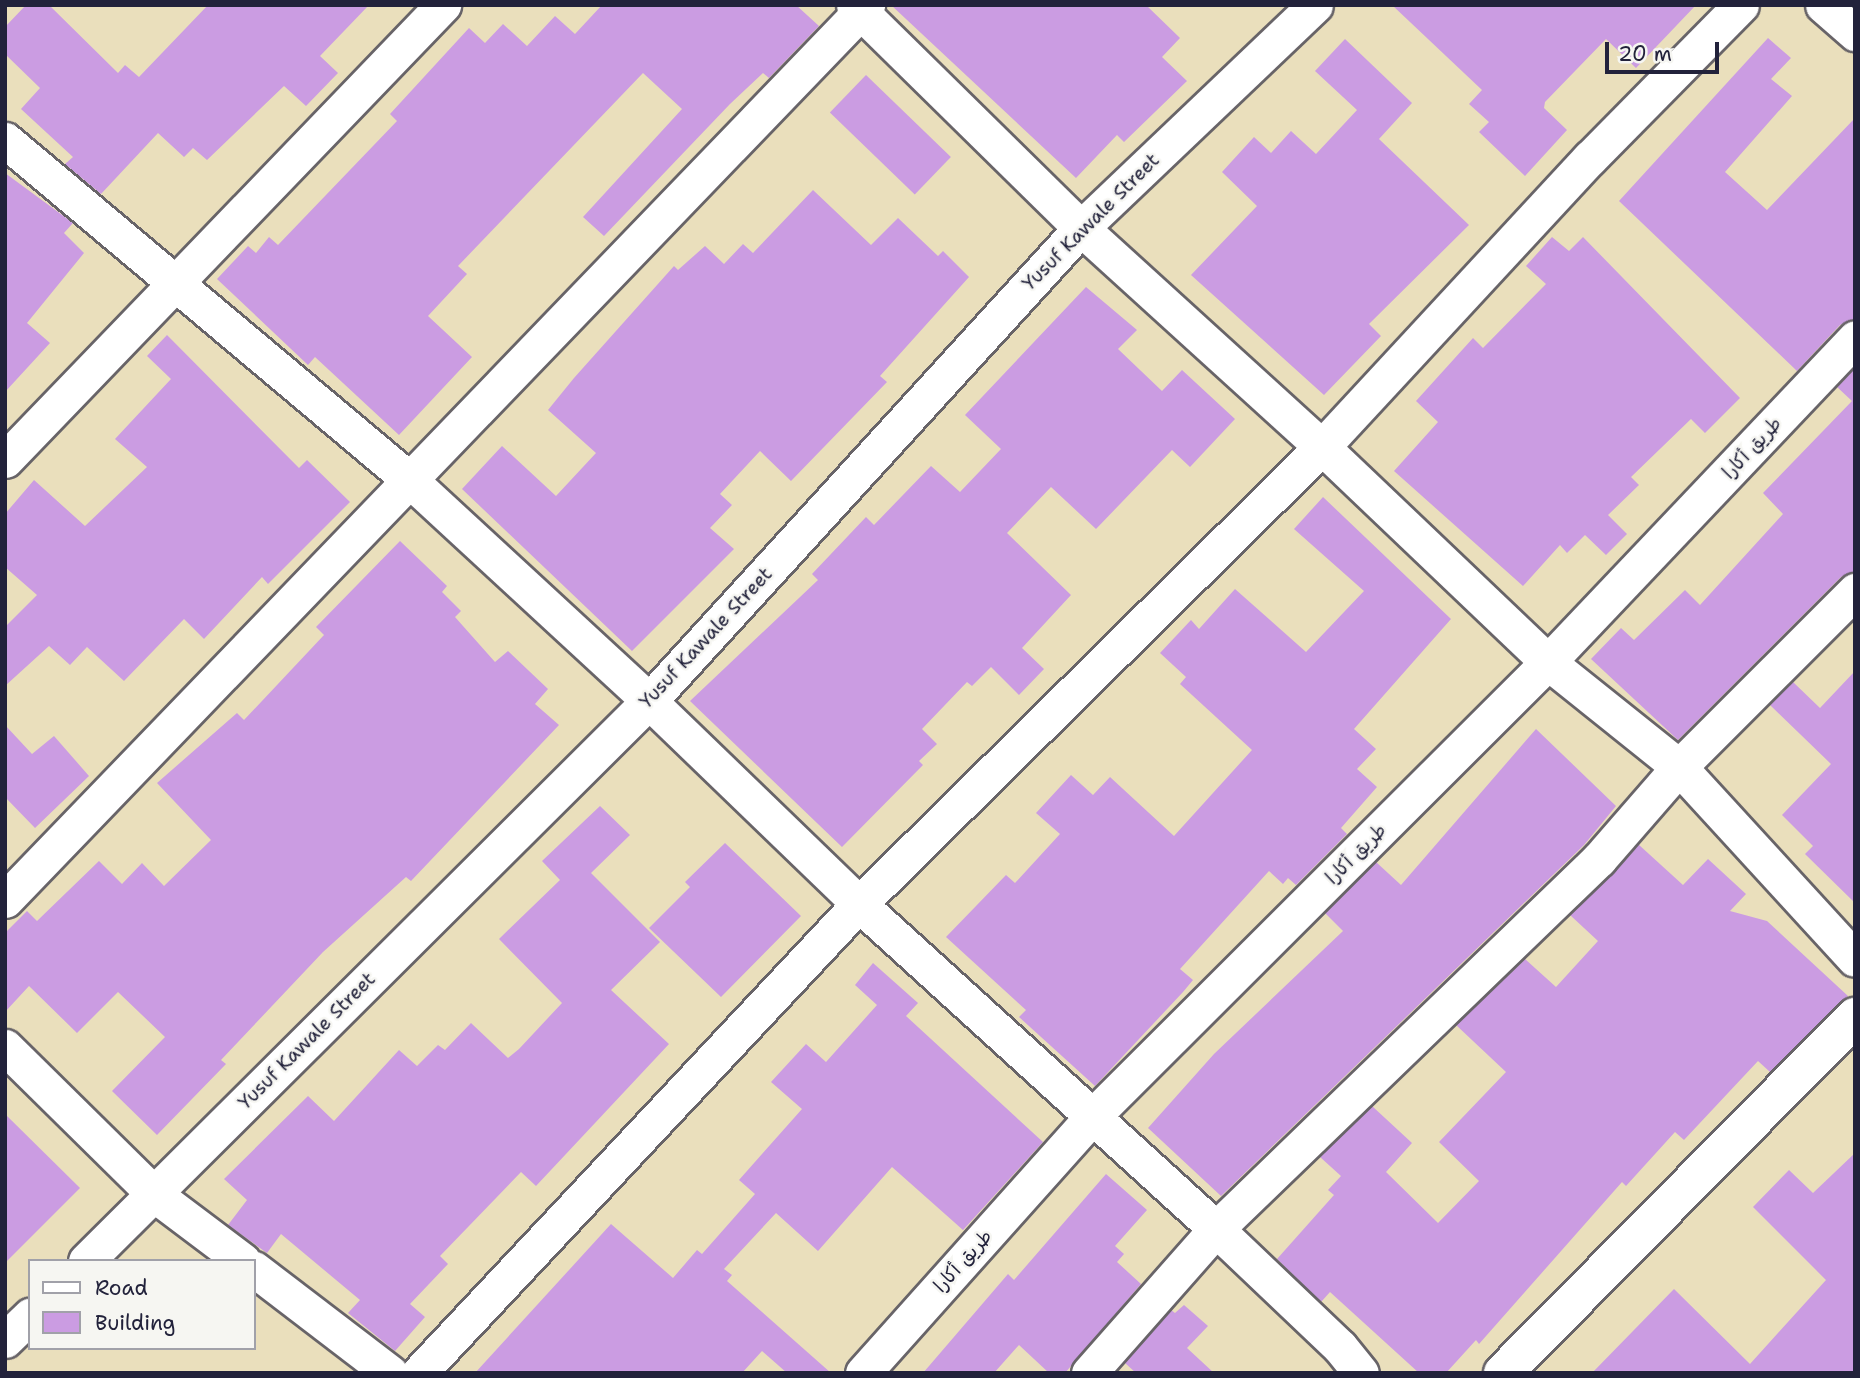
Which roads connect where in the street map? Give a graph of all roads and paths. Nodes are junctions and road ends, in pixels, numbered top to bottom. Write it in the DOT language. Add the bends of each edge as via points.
graph roads {
  1 [pos="443,5"];
  2 [pos="1315,5"];
  3 [pos="1741,5"];
  4 [pos="1823,5"];
  5 [pos="861,7"];
  6 [pos="1855,33"];
  7 [pos="5,141"];
  8 [pos="1081,228"];
  9 [pos="173,283"];
  10 [pos="1855,339"];
  11 [pos="1322,447"];
  12 [pos="5,460"];
  13 [pos="412,482"];
  14 [pos="1855,591"];
  15 [pos="1548,662"];
  16 [pos="649,701"];
  17 [pos="1679,767"];
  18 [pos="5,900"];
  19 [pos="859,904"];
  20 [pos="1855,959"];
  21 [pos="1855,1017"];
  22 [pos="5,1047"];
  23 [pos="1093,1116"];
  24 [pos="155,1194"];
  25 [pos="1216,1229"];
  26 [pos="88,1259"];
  27 [pos="240,1259"];
  28 [pos="256,1271"];
  29 [pos="28,1318"];
  30 [pos="5,1340"];
  31 [pos="390,1373"];
  32 [pos="419,1373"];
  33 [pos="863,1373"];
  34 [pos="1089,1373"];
  35 [pos="1361,1373"];
  36 [pos="1503,1373"];
  1 -- 9 [label="street"];
  2 -- 8 [label="street, Yusuf Kawale Street"];
  3 -- 11 [label="street" via="1590,158"];
  4 -- 6 [label="street"];
  5 -- 8 [label="street"];
  5 -- 13 [label="street"];
  7 -- 9 [label="street"];
  8 -- 11 [label="street"];
  8 -- 16 [label="street, Yusuf Kawale Street"];
  9 -- 12 [label="street"];
  9 -- 13 [label="street"];
  10 -- 15 [label="street, طريق أكارا"];
  11 -- 15 [label="street"];
  11 -- 19 [label="street"];
  13 -- 16 [label="street"];
  13 -- 18 [label="street"];
  14 -- 17 [label="street"];
  15 -- 17 [label="street"];
  15 -- 23 [label="street, طريق أكارا"];
  16 -- 19 [label="street"];
  16 -- 24 [label="street, Yusuf Kawale Street"];
  17 -- 20 [label="street"];
  17 -- 25 [label="street" via="1599,859"];
  19 -- 23 [label="street"];
  19 -- 32 [label="street"];
  21 -- 36 [label="street"];
  22 -- 24 [label="street"];
  23 -- 25 [label="street"];
  23 -- 33 [label="street, طريق أكارا"];
  24 -- 26 [label="street, Yusuf Kawale Street"];
  24 -- 27 [label="street"];
  25 -- 34 [label="street"];
  25 -- 35 [label="street" via="1340,1347"];
  28 -- 31 [label="street"];
  29 -- 30 [label="street"];
}
